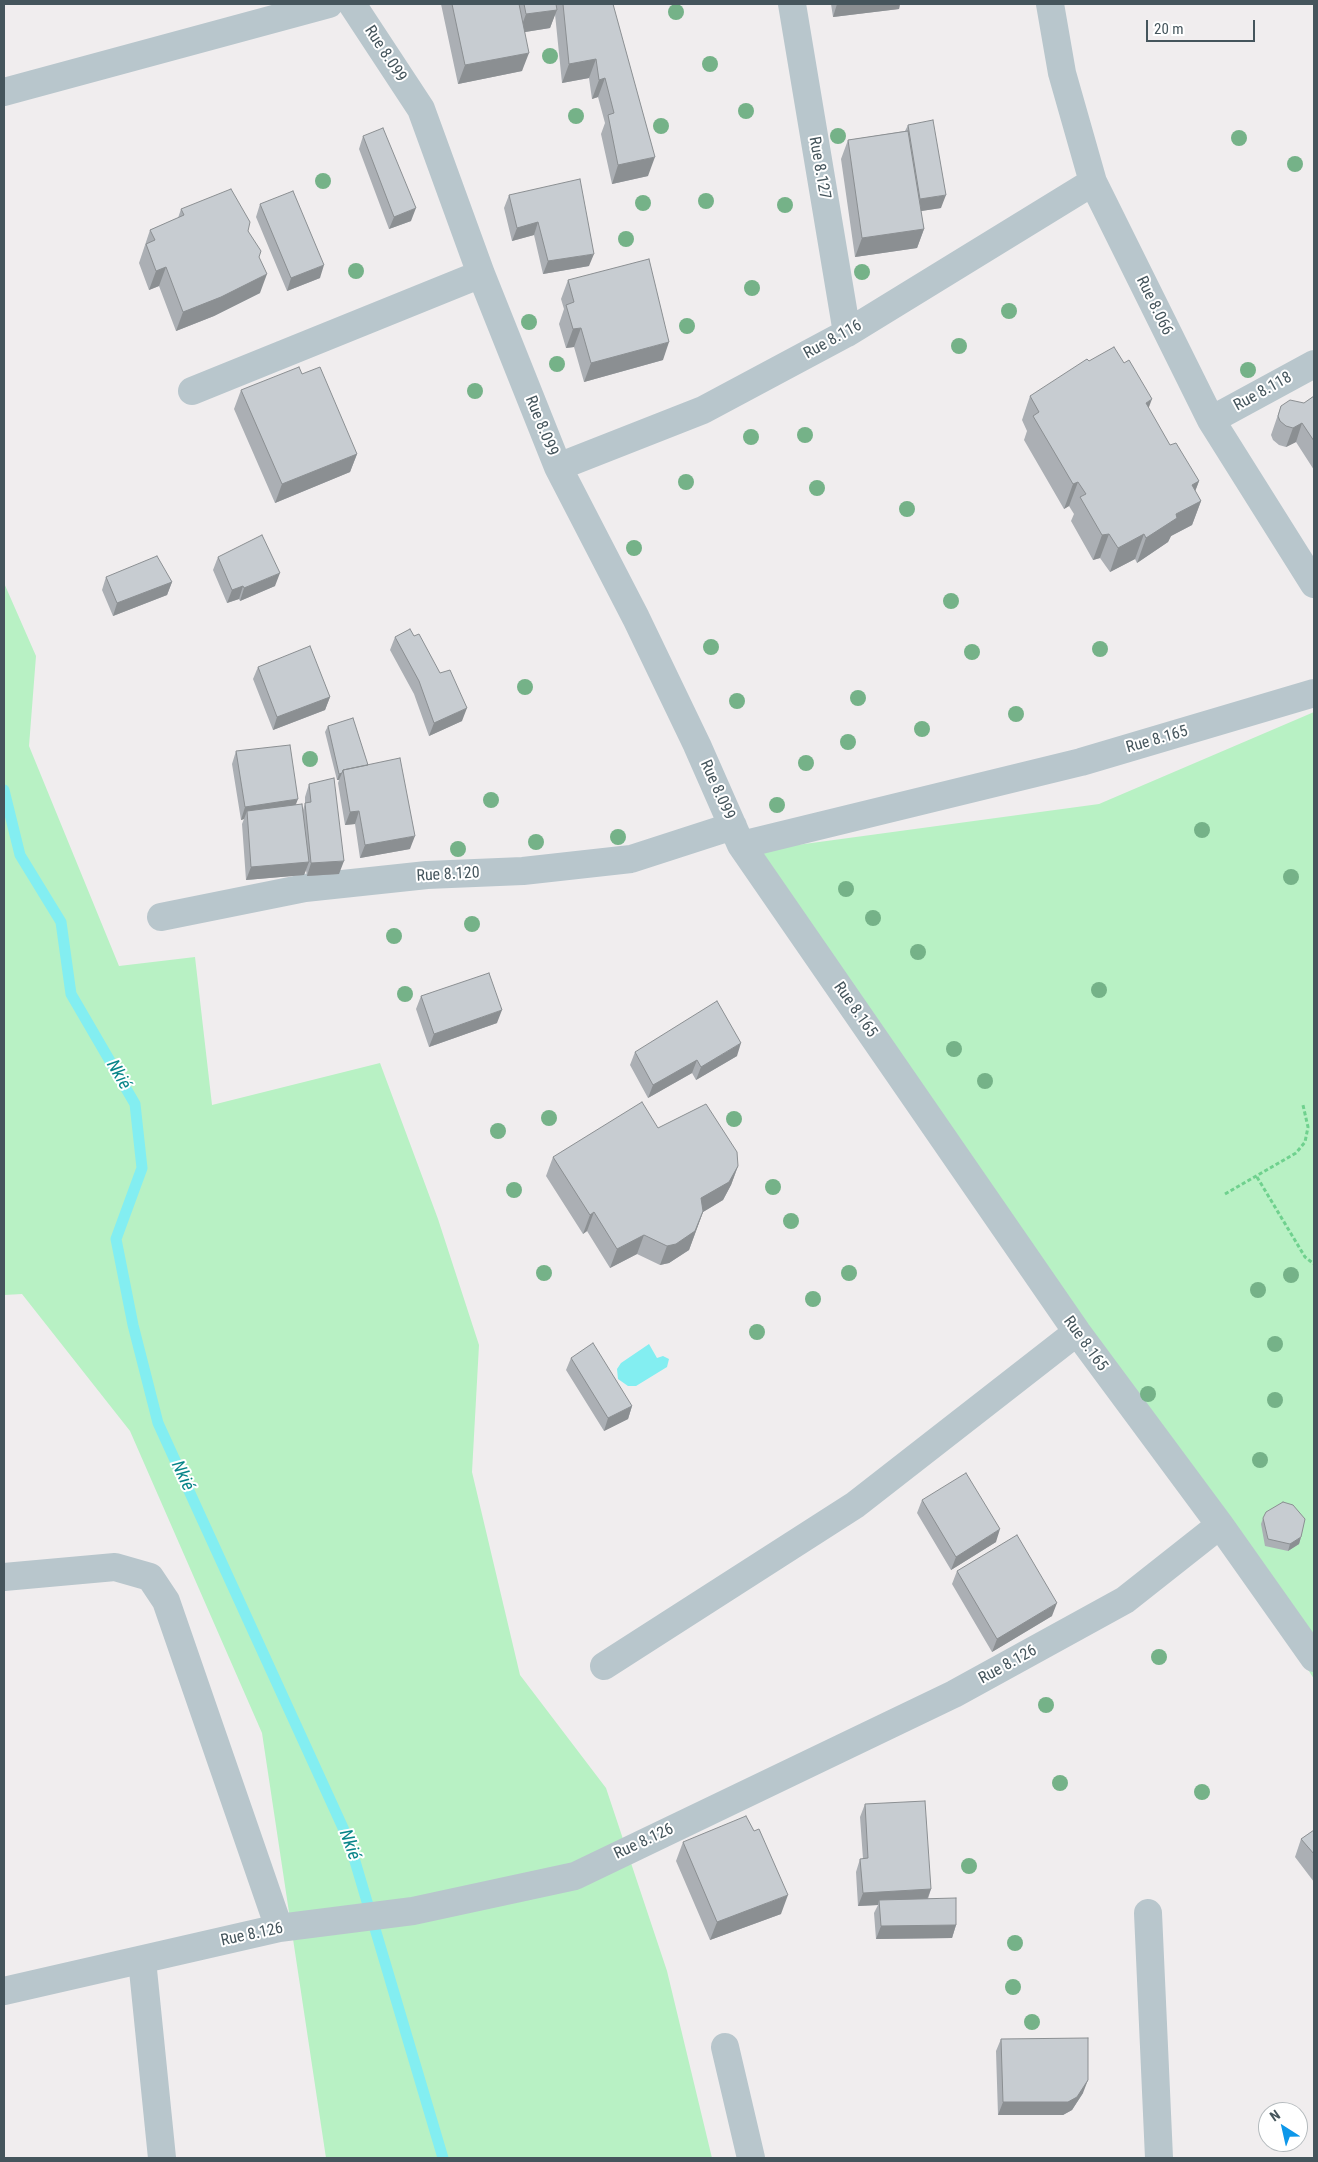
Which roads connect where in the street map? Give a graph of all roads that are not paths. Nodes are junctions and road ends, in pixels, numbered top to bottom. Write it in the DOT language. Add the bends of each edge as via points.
graph roads {
  1 [pos="329,4"];
  2 [pos="352,4"];
  3 [pos="792,4"];
  4 [pos="1050,4"];
  5 [pos="4,92"];
  6 [pos="1093,182"];
  7 [pos="481,274"];
  8 [pos="847,333"];
  9 [pos="1314,364"];
  10 [pos="192,391"];
  11 [pos="1211,420"];
  12 [pos="558,467"];
  13 [pos="1314,584"];
  14 [pos="1314,693"];
  15 [pos="737,836"];
  16 [pos="161,917"];
  17 [pos="1076,1332"];
  18 [pos="1220,1525"];
  19 [pos="4,1577"];
  20 [pos="1314,1658"];
  21 [pos="604,1666"];
  22 [pos="1148,1913"];
  23 [pos="279,1928"];
  24 [pos="142,1960"];
  25 [pos="4,1991"];
  26 [pos="725,2047"];
  27 [pos="162,2158"];
  28 [pos="751,2158"];
  29 [pos="1159,2158"];
  1 -- 5 [label="street"];
  2 -- 7 [label="street, Rue 8.099" via="421,109"];
  3 -- 8 [label="street, Rue 8.127"];
  4 -- 6 [label="street, Rue 8.066" via="1062,73"];
  6 -- 8 [label="street, Rue 8.116"];
  6 -- 11 [label="street, Rue 8.066"];
  7 -- 10 [label="street"];
  7 -- 12 [label="street, Rue 8.099"];
  8 -- 12 [label="street, Rue 8.116" via="703,410"];
  9 -- 11 [label="street, Rue 8.118"];
  11 -- 13 [label="street, Rue 8.066"];
  12 -- 15 [label="street, Rue 8.099" via="636,618"];
  14 -- 15 [label="street, Rue 8.165" via="1081,762"];
  15 -- 16 [label="street, Rue 8.120" via="631,860 523,871 427,875 305,888"];
  15 -- 17 [label="street, Rue 8.165"];
  17 -- 18 [label="street, Rue 8.165"];
  17 -- 21 [label="street" via="855,1505"];
  18 -- 20 [label="street, Rue 8.165"];
  18 -- 23 [label="street, Rue 8.126" via="1125,1600 954,1694 575,1876 413,1911"];
  19 -- 23 [label="street" via="115,1567 150,1577 166,1601"];
  22 -- 29 [label="street"];
  23 -- 24 [label="street, Rue 8.126"];
  24 -- 25 [label="street, Rue 8.126"];
  24 -- 27 [label="street"];
  26 -- 28 [label="street"];
}
